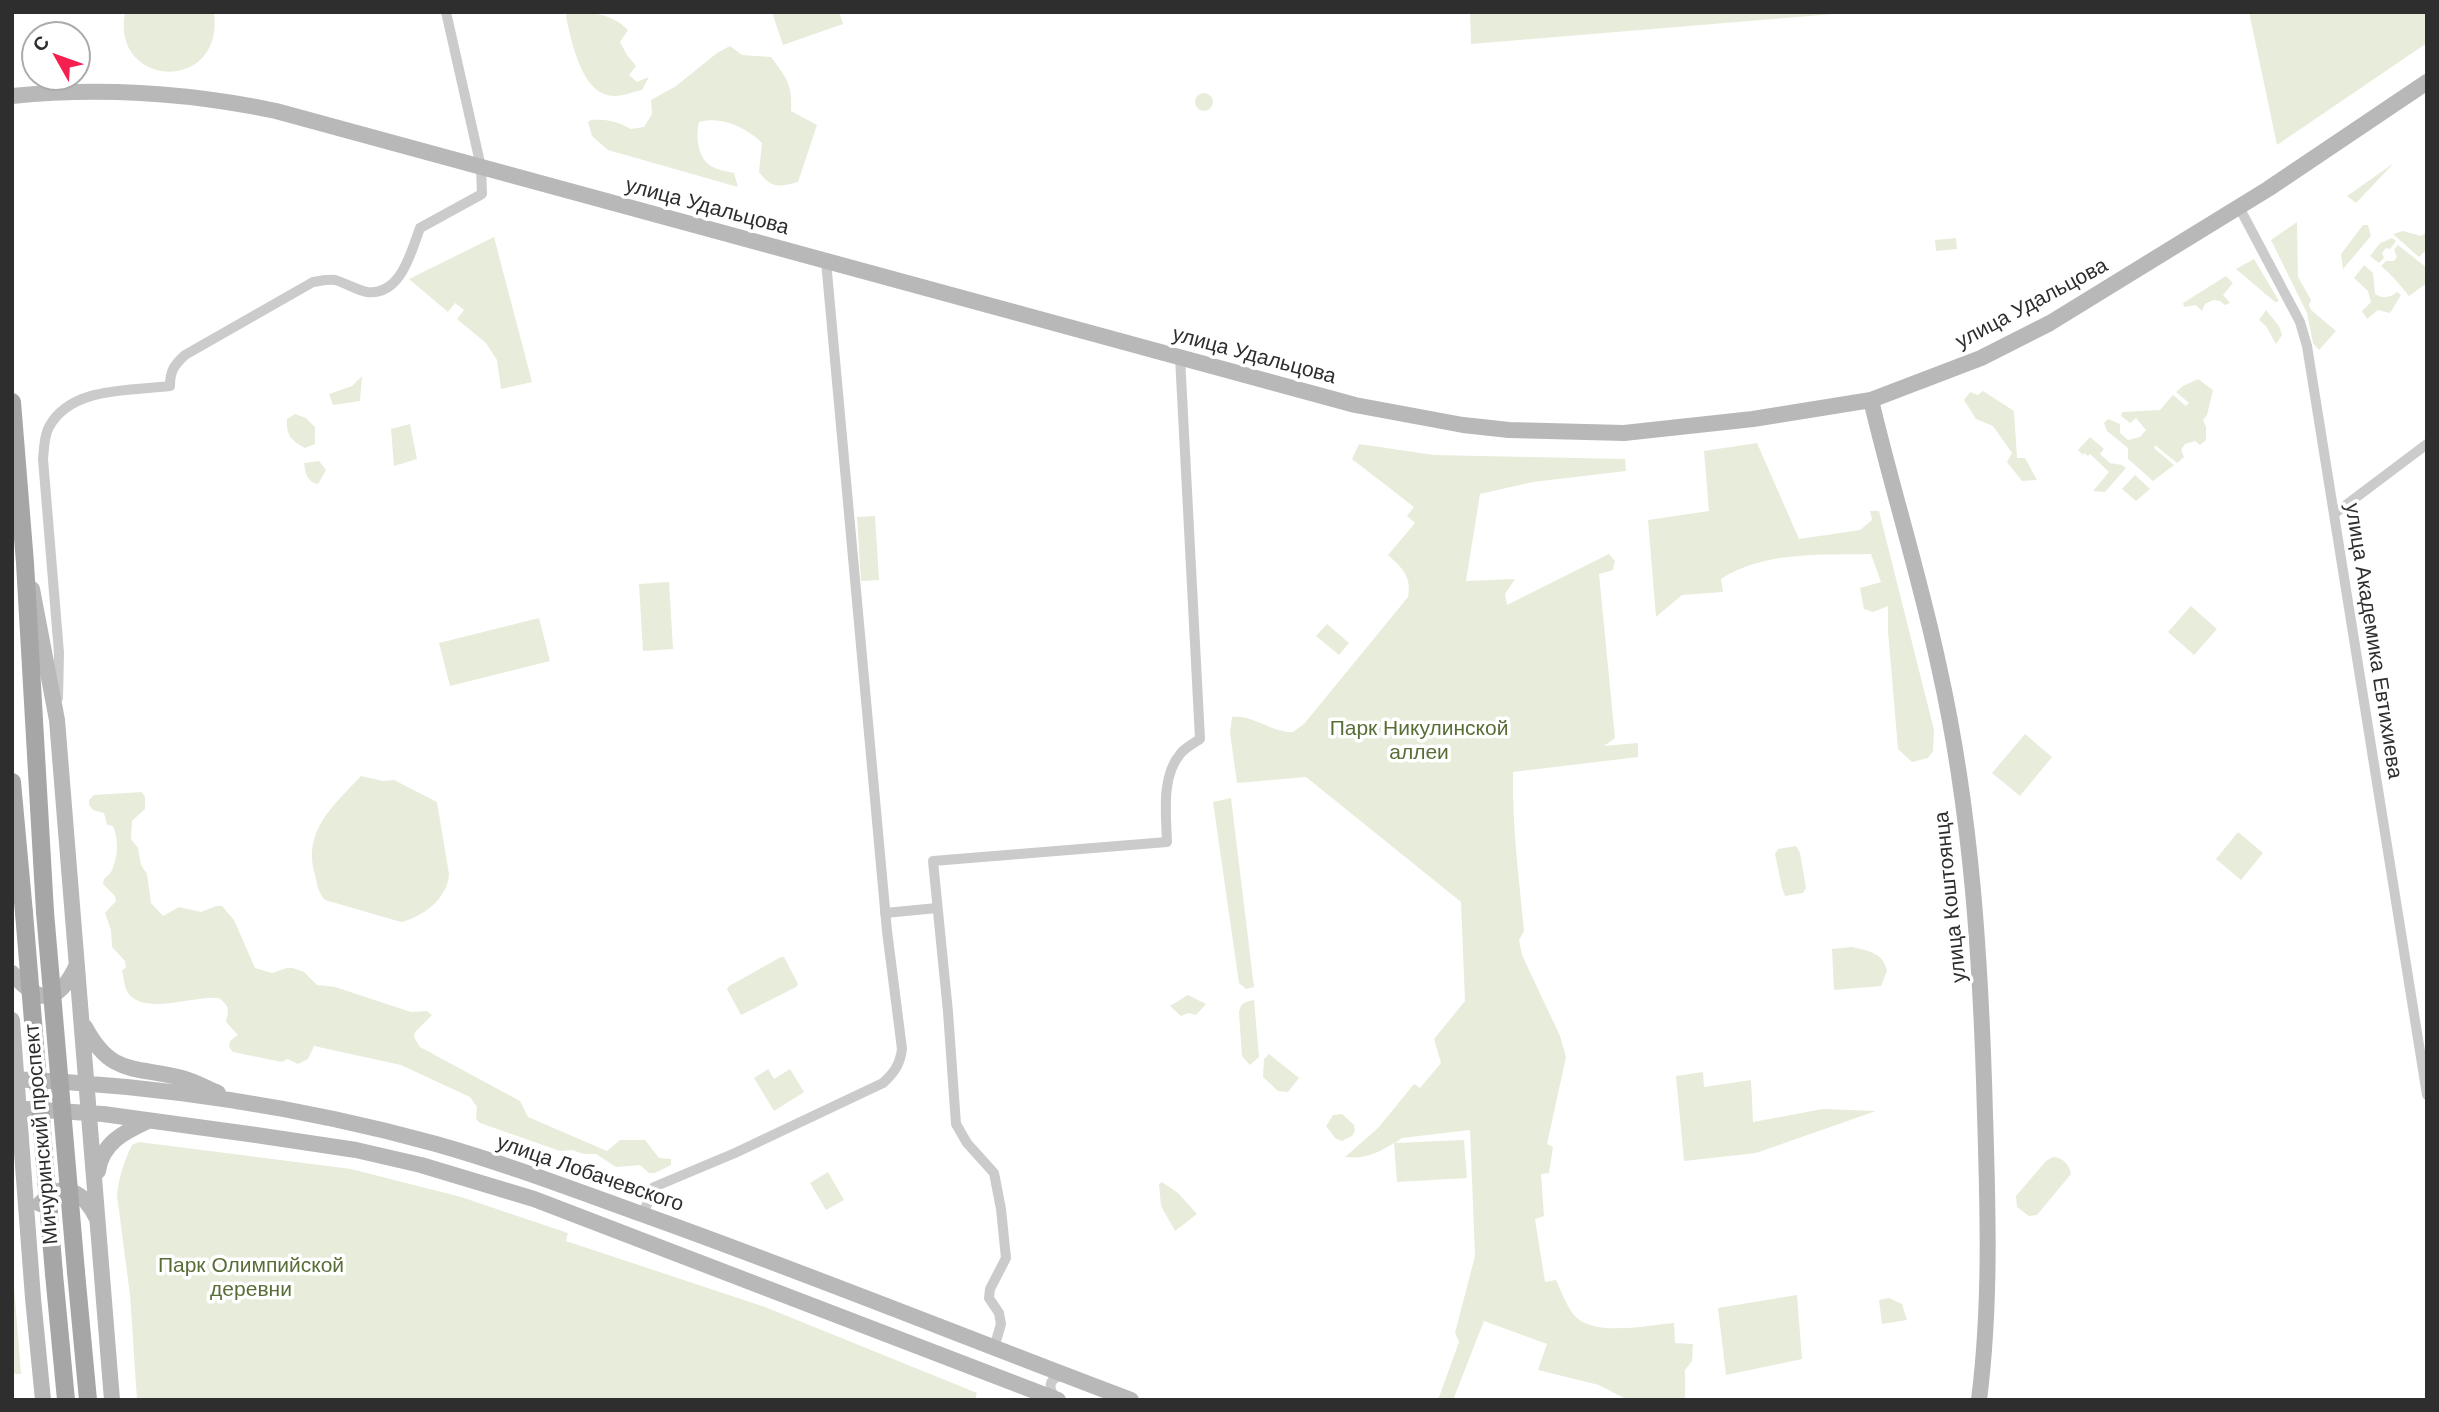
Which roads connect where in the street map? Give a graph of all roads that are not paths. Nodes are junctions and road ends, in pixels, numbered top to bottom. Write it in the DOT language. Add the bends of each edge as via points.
graph roads {
  1 [pos="446,12"];
  2 [pos="2427,82"];
  3 [pos="12,96"];
  4 [pos="481,167"];
  5 [pos="2239,207"];
  6 [pos="826,261"];
  7 [pos="1180,357"];
  8 [pos="1871,400"];
  9 [pos="12,402"];
  10 [pos="2427,444"];
  11 [pos="2333,513"];
  12 [pos="25,563"];
  13 [pos="57,720"];
  14 [pos="12,782"];
  15 [pos="937,908"];
  16 [pos="885,913"];
  17 [pos="77,965"];
  18 [pos="12,973"];
  19 [pos="12,1020"];
  20 [pos="83,1024"];
  21 [pos="14,1079"];
  22 [pos="85,1082"];
  23 [pos="2427,1095"];
  24 [pos="236,1101"];
  25 [pos="15,1109"];
  26 [pos="88,1113"];
  27 [pos="149,1121"];
  28 [pos="12,1156"];
  29 [pos="25,1180"];
  30 [pos="96,1195"];
  31 [pos="643,1214"];
  32 [pos="98,1221"];
  33 [pos="29,1226"];
  34 [pos="994,1348"];
  35 [pos="1065,1375"];
  36 [pos="1057,1399"];
  37 [pos="44,1400"];
  38 [pos="66,1400"];
  39 [pos="88,1400"];
  40 [pos="112,1400"];
  41 [pos="1131,1400"];
  42 [pos="1979,1400"];
  1 -- 4 [label="street"];
  2 -- 5 [label="main road, улица Удальцова"];
  3 -- 4 [label="main road, улица Удальцова" via="128,92 240,104"];
  4 -- 6 [label="main road, улица Удальцова"];
  4 -- 13 [label="street" via="482,194 420,228 395,282 368,292 332,279 313,282 185,355 173,366 170,386 85,396 49,427 43,459 60,653"];
  5 -- 8 [label="main road, улица Удальцова" via="2017,340"];
  5 -- 11 [label="street, улица Академика Евтихиева" via="2300,322"];
  6 -- 7 [label="main road, улица Удальцова"];
  6 -- 16 [label="street"];
  7 -- 8 [label="main road, улица Удальцова" via="1355,405 1523,431 1675,429"];
  7 -- 15 [label="street" via="1200,739 1181,753 1170,774 1167,842 933,861"];
  8 -- 42 [label="main road, улица Коштоянца" via="1939,667 1960,779 1972,886 1980,963 1988,1217"];
  9 -- 12 [label="main road, Мичуринский проспект"];
  10 -- 11 [label="street"];
  11 -- 23 [label="street, улица Академика Евтихиева"];
  12 -- 13 [label="main road"];
  12 -- 39 [label="main road, Мичуринский проспект, bridge" via="45,912"];
  13 -- 17 [label="main road"];
  14 -- 38 [label="main road, Мичуринский проспект, bridge"];
  15 -- 16 [label="street"];
  15 -- 34 [label="street" via="956,1124 994,1173 1000,1209 1006,1258 990,1289 989,1298 1001,1324"];
  16 -- 31 [label="street" via="902,1049 893,1074 883,1083 654,1187"];
  17 -- 18 [label="main road" via="60,991 46,996 31,992"];
  17 -- 20 [label="main road"];
  19 -- 21 [label="main road"];
  20 -- 22 [label="main road"];
  20 -- 24 [label="main road" via="103,1055 123,1066 186,1079"];
  21 -- 22 [label="main road, улица Лобачевского"];
  21 -- 25 [label="main road"];
  22 -- 24 [label="main road, улица Лобачевского"];
  22 -- 26 [label="main road"];
  24 -- 31 [label="main road, улица Лобачевского" via="435,1144"];
  25 -- 26 [label="main road, улица Лобачевского"];
  25 -- 29 [label="main road"];
  26 -- 27 [label="main road, улица Лобачевского"];
  26 -- 30 [label="main road"];
  27 -- 30 [label="main road" via="106,1149 100,1159"];
  27 -- 36 [label="main road, улица Лобачевского" via="356,1150 534,1199"];
  28 -- 29 [label="main road"];
  29 -- 33 [label="main road"];
  30 -- 32 [label="main road"];
  31 -- 34 [label="main road, улица Лобачевского"];
  32 -- 33 [label="main road" via="84,1198 62,1190 41,1202"];
  32 -- 40 [label="main road"];
  33 -- 37 [label="main road"];
  34 -- 35 [label="main road, улица Лобачевского"];
  35 -- 36 [label="street" via="1050,1383"];
  35 -- 41 [label="main road, улица Лобачевского"];
}
